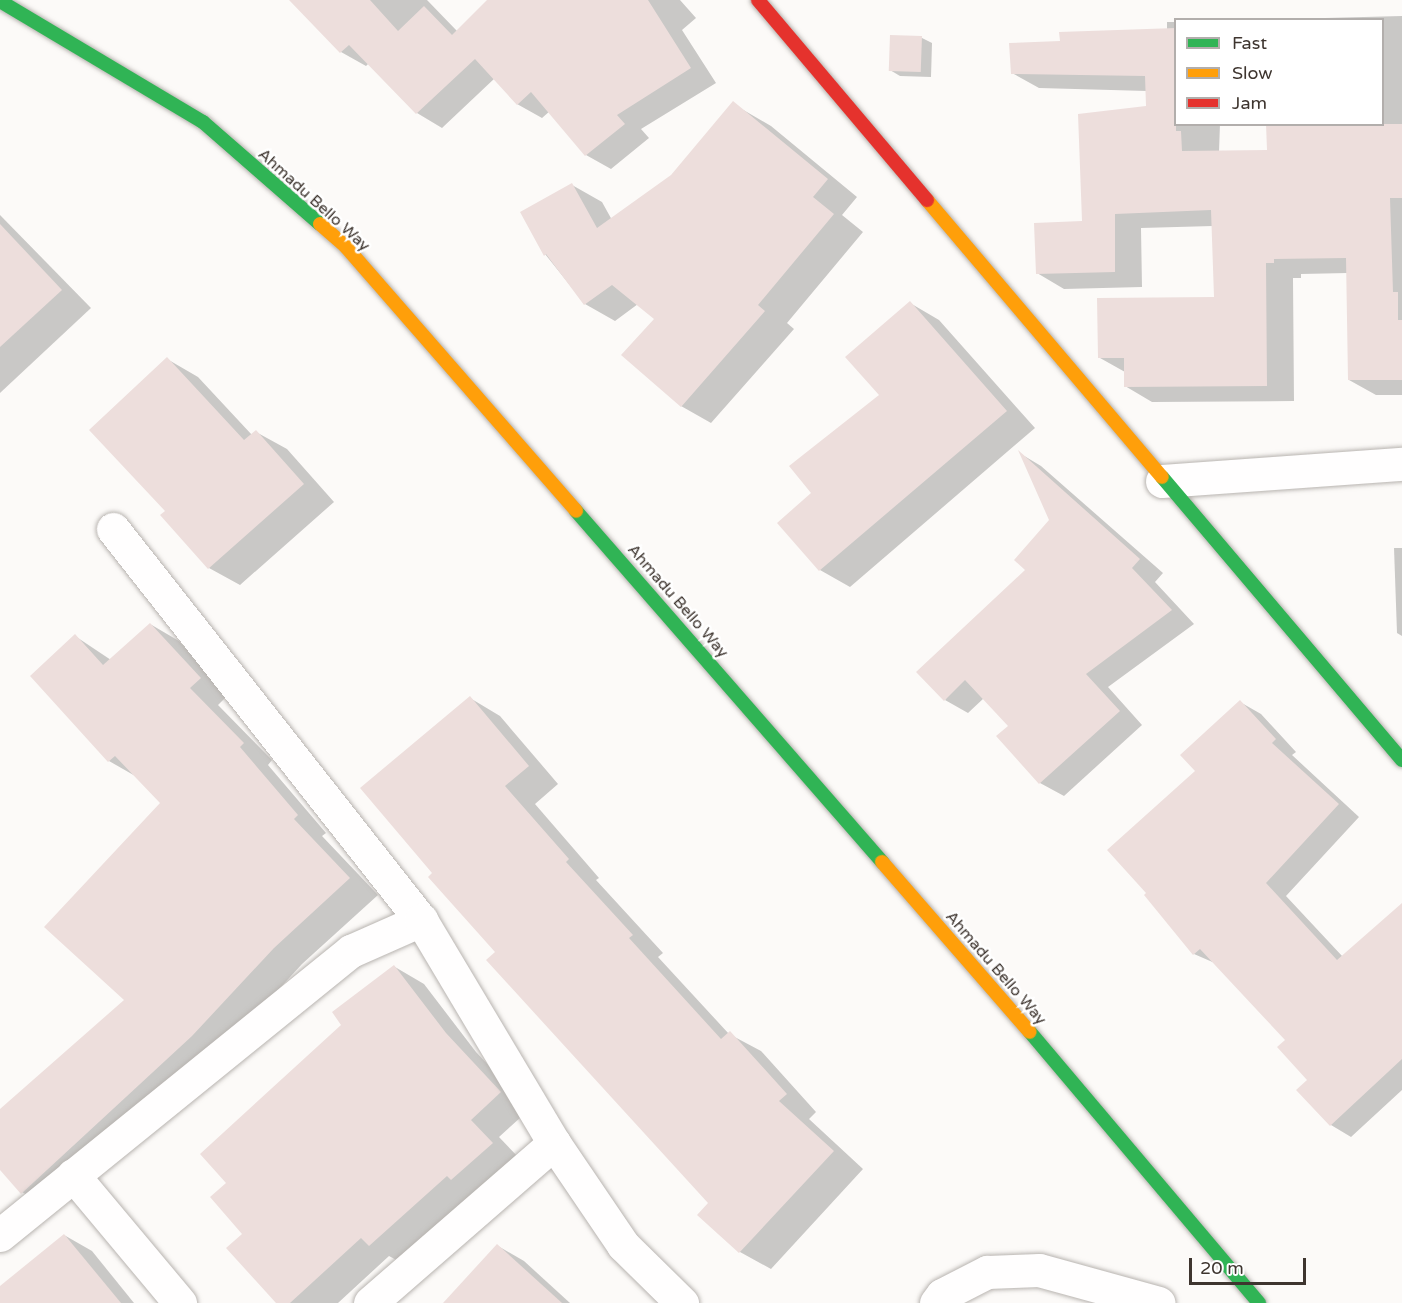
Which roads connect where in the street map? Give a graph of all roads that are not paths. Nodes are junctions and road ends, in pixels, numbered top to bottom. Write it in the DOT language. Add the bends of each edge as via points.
graph roads {
  1 [pos="758,0"];
  2 [pos="0,1"];
  3 [pos="1402,464"];
  4 [pos="1162,482"];
  5 [pos="112,529"];
  6 [pos="1402,760"];
  7 [pos="421,920"];
  8 [pos="554,1143"];
  9 [pos="73,1175"];
  10 [pos="0,1235"];
  11 [pos="180,1303"];
  12 [pos="370,1303"];
  13 [pos="682,1303"];
  14 [pos="936,1303"];
  15 [pos="1159,1303"];
  16 [pos="1259,1303"];
  1 -- 4 [label="street"];
  2 -- 16 [label="street, Ahmadu Bello Way" via="203,122 346,247 1058,1063"];
  3 -- 4 [label="street"];
  4 -- 6 [label="street"];
  5 -- 7 [label="street"];
  7 -- 8 [label="street"];
  7 -- 9 [label="street" via="351,951"];
  8 -- 12 [label="street"];
  8 -- 13 [label="street" via="623,1245"];
  9 -- 10 [label="street"];
  9 -- 11 [label="street"];
  14 -- 15 [label="street" via="942,1295 987,1272 1040,1270"];
}
